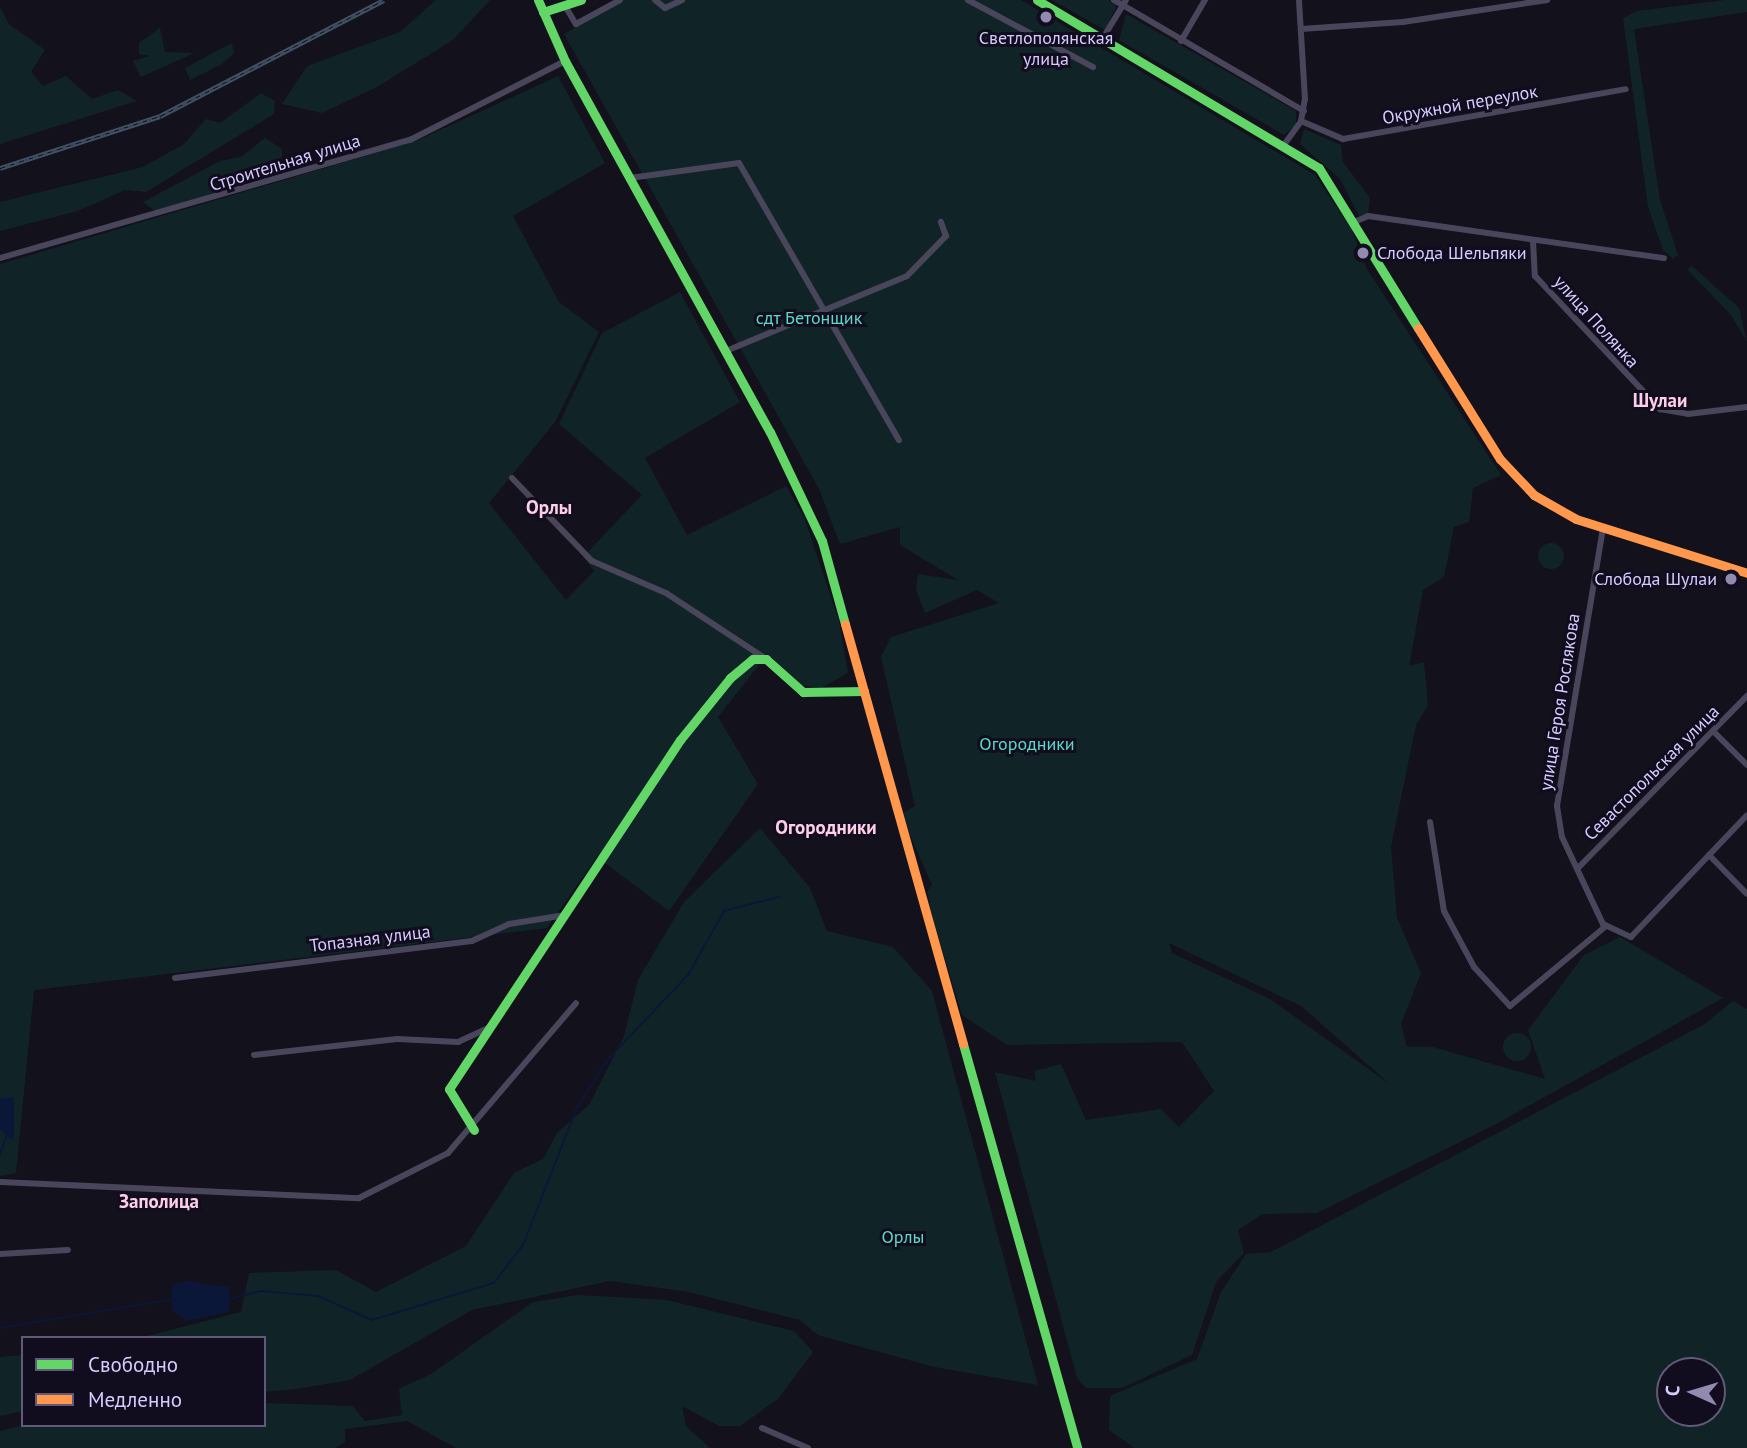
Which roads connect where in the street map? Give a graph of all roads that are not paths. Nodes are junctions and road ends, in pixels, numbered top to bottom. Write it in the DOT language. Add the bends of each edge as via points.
graph roads {
  1 [pos="538,0"];
  2 [pos="581,0"];
  3 [pos="620,0"];
  4 [pos="655,0"];
  5 [pos="682,0"];
  6 [pos="968,0"];
  7 [pos="1037,0"];
  8 [pos="1114,0"];
  9 [pos="1205,0"];
  10 [pos="1299,0"];
  11 [pos="1547,0"];
  12 [pos="1124,3"];
  13 [pos="565,6"];
  14 [pos="542,12"];
  15 [pos="1301,29"];
  16 [pos="1103,38"];
  17 [pos="1181,41"];
  18 [pos="565,61"];
  19 [pos="1093,67"];
  20 [pos="1626,89"];
  21 [pos="1304,111"];
  22 [pos="1301,121"];
  23 [pos="1286,142"];
  24 [pos="630,178"];
  25 [pos="941,222"];
  26 [pos="1354,222"];
  27 [pos="1534,241"];
  28 [pos="0,258"];
  29 [pos="1664,258"];
  30 [pos="822,309"];
  31 [pos="726,351"];
  32 [pos="1747,407"];
  33 [pos="899,440"];
  34 [pos="512,478"];
  35 [pos="1603,528"];
  36 [pos="1747,573"];
  37 [pos="766,659"];
  38 [pos="864,691"];
  39 [pos="1747,696"];
  40 [pos="1713,731"];
  41 [pos="1747,765"];
  42 [pos="1747,815"];
  43 [pos="1430,822"];
  44 [pos="1709,855"];
  45 [pos="1577,869"];
  46 [pos="1747,894"];
  47 [pos="565,915"];
  48 [pos="1606,926"];
  49 [pos="175,978"];
  50 [pos="576,1003"];
  51 [pos="489,1027"];
  52 [pos="254,1055"];
  53 [pos="474,1130"];
  54 [pos="0,1182"];
  55 [pos="68,1250"];
  56 [pos="0,1254"];
  57 [pos="762,1428"];
  58 [pos="808,1448"];
  59 [pos="1077,1448"];
  1 -- 14 [label="street"];
  2 -- 13 [label="street"];
  3 -- 13 [label="street" via="576,24"];
  4 -- 5 [label="street" via="666,8"];
  6 -- 19 [label="street"];
  7 -- 16 [label="street"];
  8 -- 12 [label="street"];
  9 -- 17 [label="street"];
  10 -- 15 [label="street"];
  11 -- 15 [label="street" via="1403,22"];
  12 -- 16 [label="street"];
  12 -- 17 [label="street"];
  13 -- 14 [label="street"];
  14 -- 18 [label="street"];
  15 -- 21 [label="street"];
  16 -- 23 [label="street"];
  17 -- 21 [label="street"];
  18 -- 24 [label="street"];
  18 -- 28 [label="street, Строительная улица" via="410,140"];
  20 -- 22 [label="street, Окружной переулок" via="1343,139"];
  21 -- 22 [label="street"];
  22 -- 23 [label="street"];
  23 -- 26 [label="street" via="1319,168"];
  24 -- 30 [label="street" via="738,163"];
  24 -- 31 [label="street"];
  25 -- 30 [label="street" via="946,236 907,275"];
  26 -- 27 [label="street" via="1368,216"];
  26 -- 35 [label="street" via="1517,481 1553,508"];
  27 -- 29 [label="street"];
  27 -- 32 [label="street, улица Полянка" via="1535,276 1660,409 1688,414"];
  30 -- 31 [label="street"];
  30 -- 33 [label="street"];
  31 -- 38 [label="street" via="822,541"];
  34 -- 37 [label="street" via="592,561 666,593"];
  35 -- 36 [label="street"];
  35 -- 45 [label="street, улица Героя Рослякова" via="1558,794 1562,837"];
  37 -- 38 [label="street" via="803,692"];
  37 -- 47 [label="street" via="742,666 680,740"];
  38 -- 59 [label="street"];
  39 -- 40 [label="street, Севастопольская улица"];
  40 -- 41 [label="street"];
  40 -- 45 [label="street, Севастопольская улица"];
  42 -- 44 [label="street"];
  43 -- 48 [label="street" via="1444,911 1474,967 1510,1006"];
  44 -- 46 [label="street"];
  44 -- 48 [label="street" via="1631,937"];
  45 -- 48 [label="street, улица Героя Рослякова"];
  47 -- 49 [label="street, Топазная улица" via="509,924 472,941"];
  47 -- 51 [label="street"];
  50 -- 53 [label="street"];
  51 -- 52 [label="street" via="458,1042 397,1039"];
  51 -- 53 [label="street" via="449,1089"];
  53 -- 54 [label="street" via="448,1153 359,1198"];
  55 -- 56 [label="street"];
  57 -- 58 [label="street"];
}
